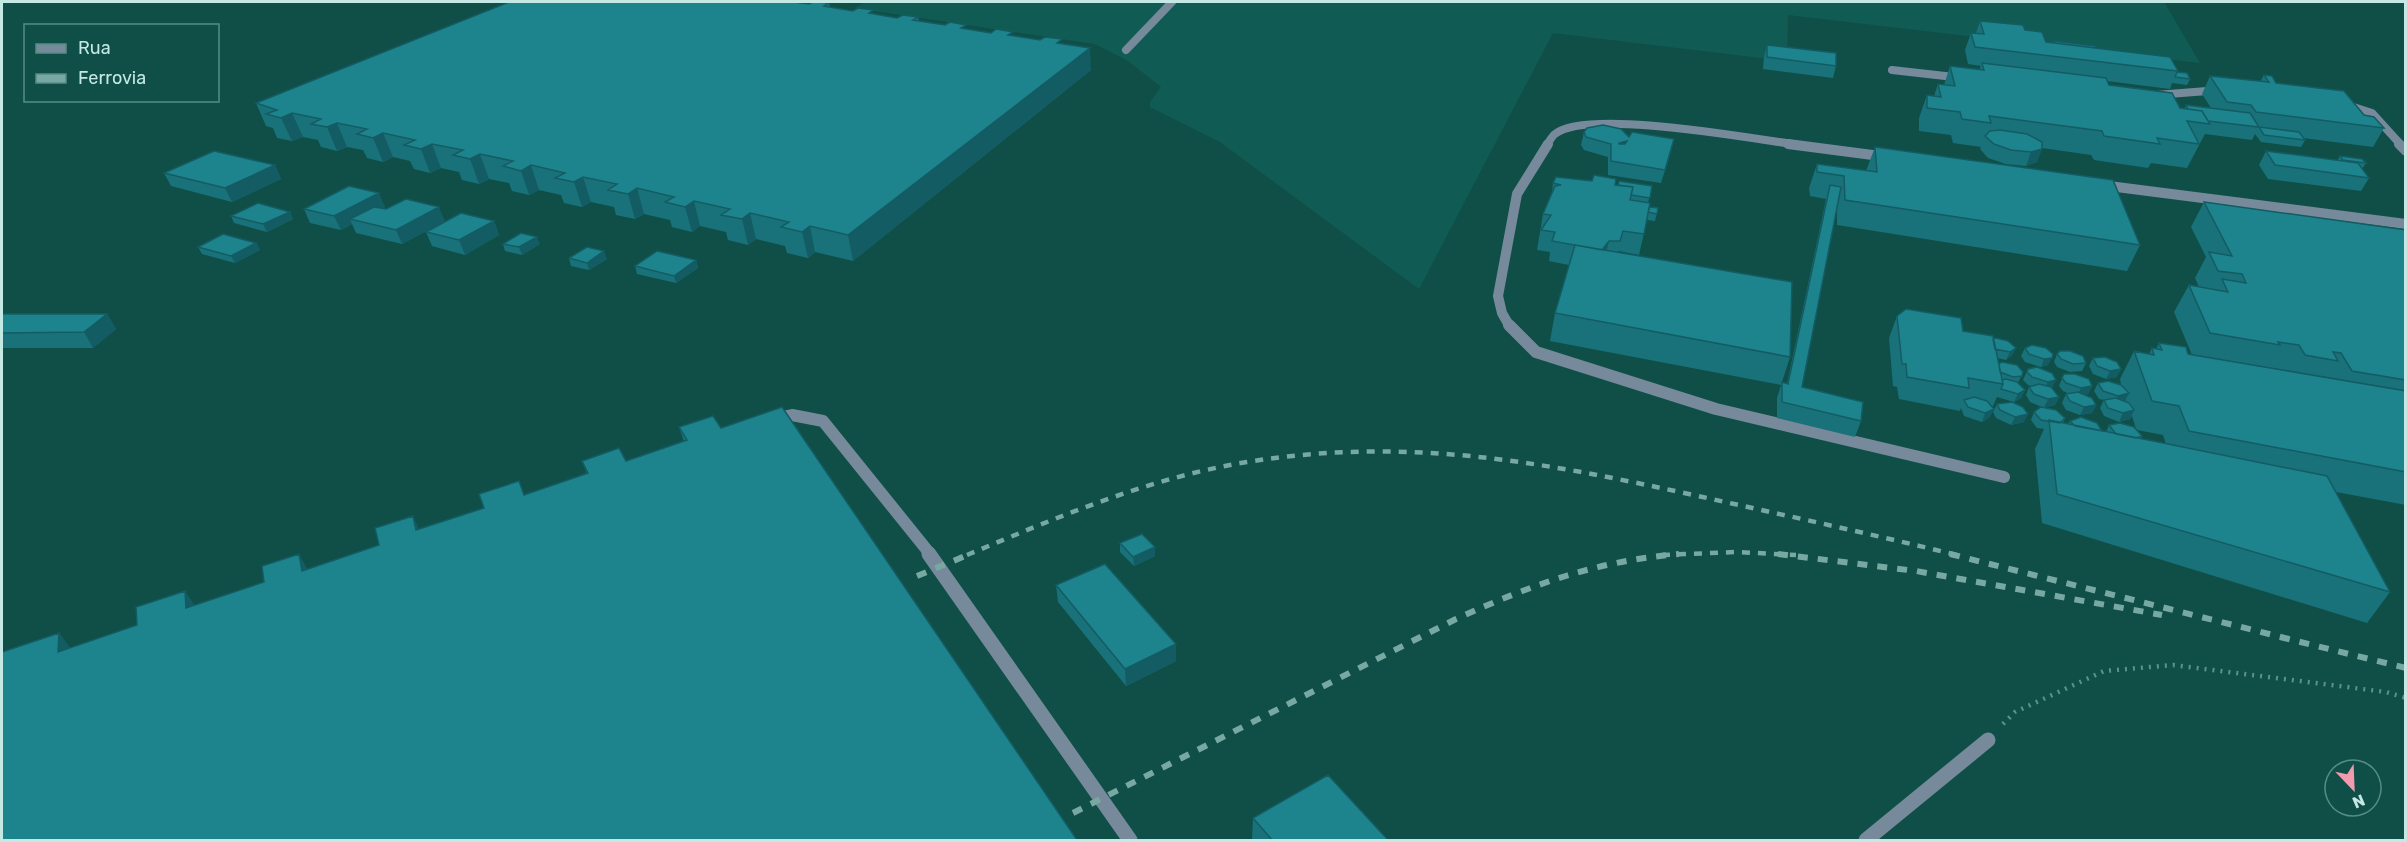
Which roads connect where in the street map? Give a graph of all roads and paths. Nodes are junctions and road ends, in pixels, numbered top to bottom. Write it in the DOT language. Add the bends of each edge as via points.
graph roads {
  1 [pos="1172,2"];
  2 [pos="1126,50"];
  3 [pos="1892,70"];
  4 [pos="1973,80"];
  5 [pos="2227,91"];
  6 [pos="2143,96"];
  7 [pos="2336,102"];
  8 [pos="2406,151"];
  9 [pos="1900,158"];
  10 [pos="2088,183"];
  11 [pos="2406,224"];
  12 [pos="762,423"];
  13 [pos="2004,477"];
  14 [pos="2406,698"];
  15 [pos="1988,740"];
  16 [pos="1130,840"];
  17 [pos="1866,840"];
  1 -- 2 [label="street"];
  3 -- 4 [label="street"];
  5 -- 6 [label="street"];
  7 -- 8 [label="street" via="2372,113"];
  9 -- 13 [label="street" via="1654,126 1594,124 1568,128 1554,134 1517,194 1499,309 1519,339 1536,352 1772,424"];
  10 -- 11 [label="street"];
  12 -- 16 [label="street" via="783,415 823,421 940,567"];
  14 -- 15 [label="path" via="2386,692 2173,665 2104,671 2015,712"];
  15 -- 17 [label="street"];
}
